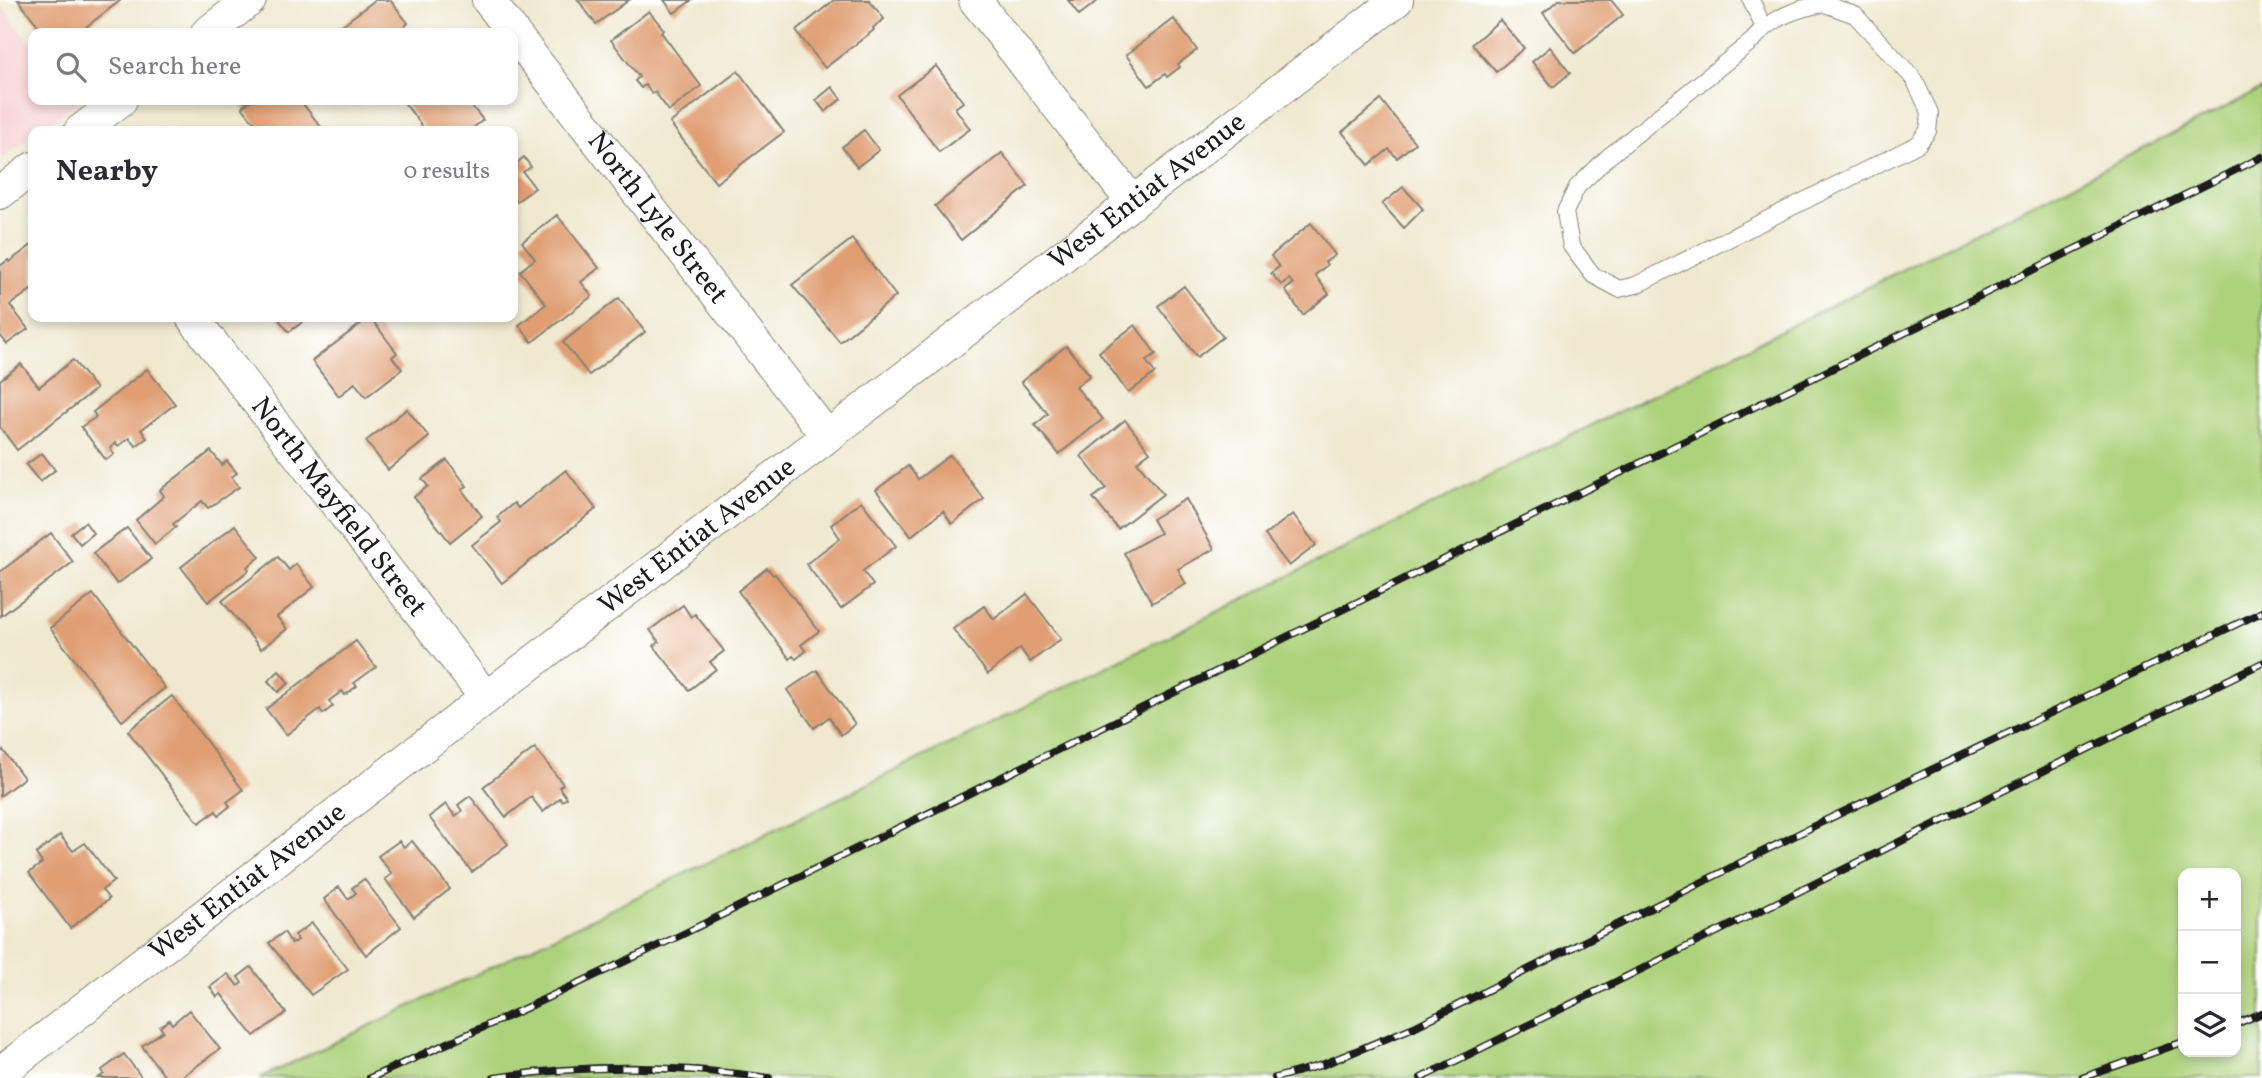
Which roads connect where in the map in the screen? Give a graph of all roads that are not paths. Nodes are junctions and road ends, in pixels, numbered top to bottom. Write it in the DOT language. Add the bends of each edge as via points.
graph roads {
  1 [pos="250,0"];
  2 [pos="488,0"];
  3 [pos="975,0"];
  4 [pos="1397,0"];
  5 [pos="1751,0"];
  6 [pos="214,28"];
  7 [pos="510,28"];
  8 [pos="1764,28"];
  9 [pos="518,39"];
  10 [pos="114,105"];
  11 [pos="87,126"];
  12 [pos="28,172"];
  13 [pos="0,193"];
  14 [pos="1133,203"];
  15 [pos="196,322"];
  16 [pos="827,436"];
  17 [pos="486,698"];
  18 [pos="0,1073"];
  1 -- 6 [label="street"];
  2 -- 7 [label="street, North Lyle Street"];
  3 -- 14 [label="street"];
  4 -- 14 [label="street, West Entiat Avenue"];
  5 -- 8 [label="lane"];
  8 -- 8 [label="lane" via="1577,187 1566,212 1569,234 1593,275 1619,289 1636,285 1905,152 1928,131 1930,113 1914,79 1855,15 1825,4 1799,8"];
  9 -- 16 [label="street, North Lyle Street"];
  10 -- 11 [label="street"];
  12 -- 13 [label="street"];
  14 -- 16 [label="street, West Entiat Avenue"];
  15 -- 17 [label="street, North Mayfield Street"];
  16 -- 17 [label="street, West Entiat Avenue"];
  17 -- 18 [label="street, West Entiat Avenue"];
}
